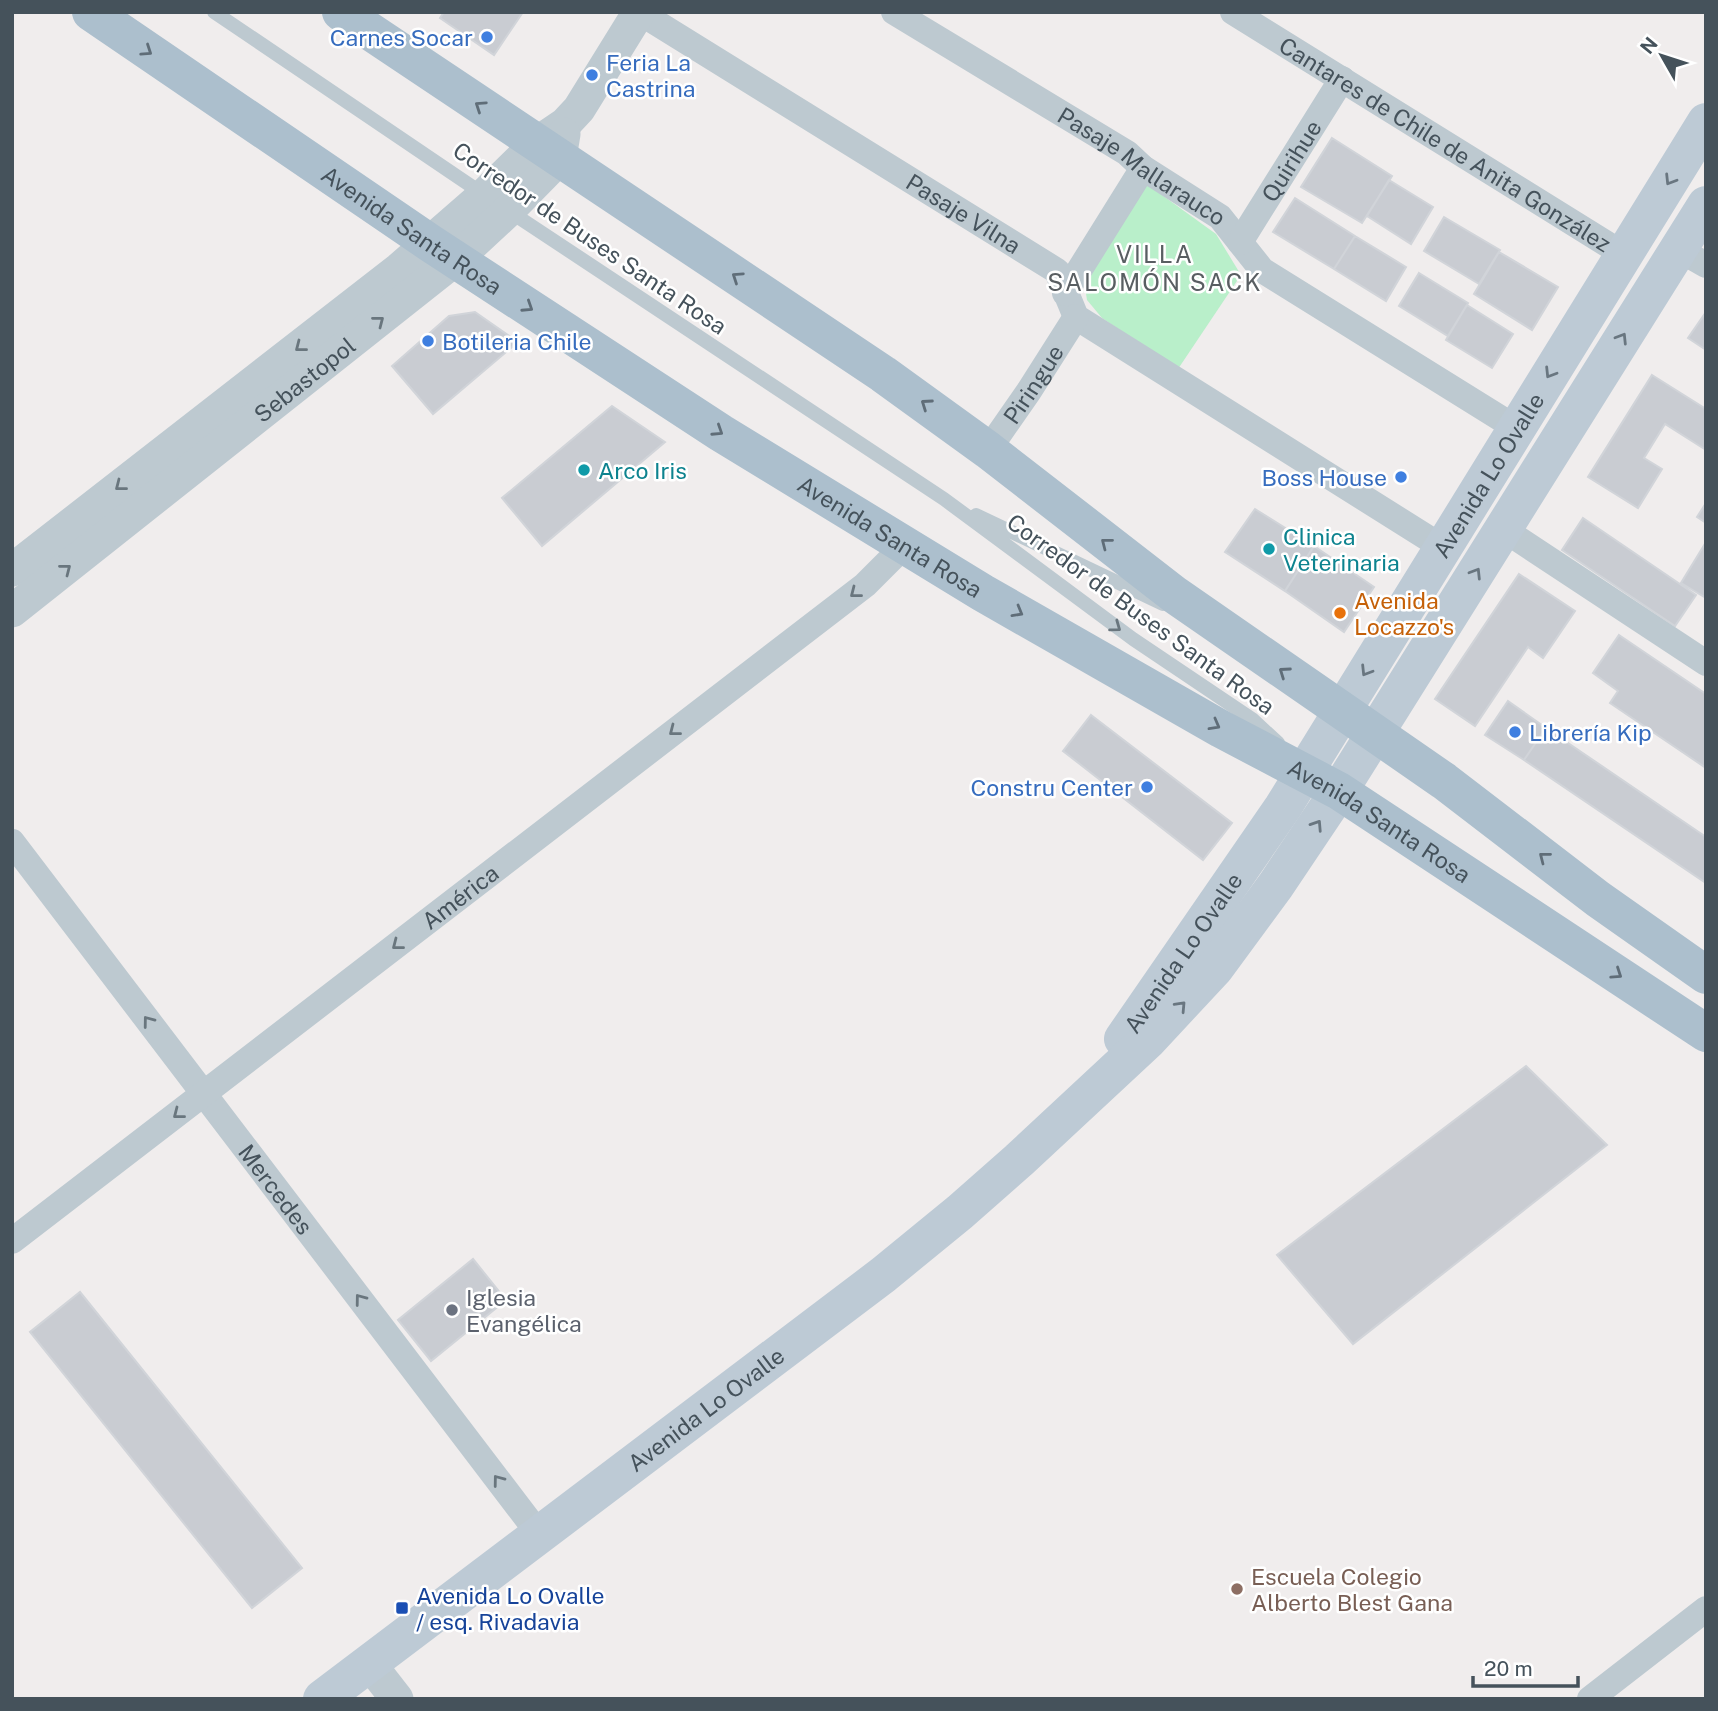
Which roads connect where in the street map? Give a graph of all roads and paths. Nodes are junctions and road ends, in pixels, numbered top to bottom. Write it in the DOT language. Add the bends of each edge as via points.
graph roads {
  1 [pos="90,12"];
  2 [pos="214,12"];
  3 [pos="341,12"];
  4 [pos="639,12"];
  5 [pos="894,12"];
  6 [pos="1233,12"];
  7 [pos="1342,79"];
  8 [pos="1706,122"];
  9 [pos="554,142"];
  10 [pos="1143,168"];
  11 [pos="496,203"];
  12 [pos="1706,205"];
  13 [pos="1240,242"];
  14 [pos="442,251"];
  15 [pos="1623,254"];
  16 [pos="1692,257"];
  17 [pos="1071,305"];
  18 [pos="1516,428"];
  19 [pos="988,450"];
  20 [pos="944,499"];
  21 [pos="1503,528"];
  22 [pos="904,546"];
  23 [pos="1442,547"];
  24 [pos="12,570"];
  25 [pos="12,611"];
  26 [pos="1220,627"];
  27 [pos="1706,663"];
  28 [pos="1340,711"];
  29 [pos="1374,734"];
  30 [pos="1304,773"];
  31 [pos="1339,791"];
  32 [pos="12,842"];
  33 [pos="1706,975"];
  34 [pos="1706,1033"];
  35 [pos="204,1094"];
  36 [pos="1078,1104"];
  37 [pos="12,1241"];
  38 [pos="540,1534"];
  39 [pos="1706,1609"];
  40 [pos="369,1663"];
  41 [pos="323,1699"];
  42 [pos="397,1699"];
  43 [pos="1590,1699"];
  1 -- 14 [label="main road, Avenida Santa Rosa, one-way"];
  2 -- 11 [label="lane, Corredor de Buses Santa Rosa"];
  9 -- 3 [label="main road, one-way"];
  4 -- 9 [label="street, Sebastopol"];
  4 -- 17 [label="street, Pasaje Vilna" via="1057,271"];
  5 -- 10 [label="street, Pasaje Mallarauco" via="1127,153"];
  6 -- 7 [label="street, Cantares de Chile de Anita González"];
  7 -- 13 [label="street, Quirihue"];
  7 -- 15 [label="street, Cantares de Chile de Anita González"];
  8 -- 15 [label="main road, Avenida Lo Ovalle, one-way"];
  9 -- 11 [label="street, Sebastopol"];
  19 -- 9 [label="main road, one-way"];
  10 -- 13 [label="street, Pasaje Mallarauco" via="1220,217"];
  10 -- 17 [label="street, Piringue"];
  11 -- 14 [label="street, Sebastopol"];
  11 -- 20 [label="lane, Corredor de Buses Santa Rosa"];
  12 -- 16 [label="main road, Avenida Lo Ovalle"];
  13 -- 18 [label="street, Pasaje Mallarauco" via="1262,270"];
  14 -- 22 [label="main road, Avenida Santa Rosa, one-way"];
  14 -- 24 [label="street, Sebastopol, one-way" via="389,277"];
  25 -- 14 [label="street, Sebastopol, one-way"];
  15 -- 18 [label="main road, Avenida Lo Ovalle, one-way"];
  21 -- 16 [label="main road, Avenida Lo Ovalle, one-way"];
  17 -- 19 [label="street, Piringue" via="1029,391"];
  17 -- 23 [label="street, Pasaje Vilna"];
  18 -- 23 [label="main road, Avenida Lo Ovalle"];
  26 -- 19 [label="main road, one-way"];
  20 -- 26 [label="lane, Corredor de Buses Santa Rosa" via="1150,599"];
  20 -- 30 [label="lane, Corredor de Buses Santa Rosa, one-way" via="1133,639 1252,719"];
  21 -- 27 [label="street"];
  29 -- 21 [label="main road, Avenida Lo Ovalle, one-way"];
  22 -- 30 [label="main road, Avenida Santa Rosa, one-way"];
  22 -- 35 [label="street, América, one-way" via="865,585"];
  23 -- 28 [label="main road, Avenida Lo Ovalle, one-way"];
  28 -- 26 [label="main road, one-way"];
  28 -- 29 [label="main road"];
  28 -- 30 [label="main road, Avenida Lo Ovalle"];
  29 -- 31 [label="main road, Avenida Lo Ovalle"];
  33 -- 29 [label="main road, one-way"];
  30 -- 31 [label="main road, Avenida Santa Rosa"];
  30 -- 36 [label="main road, Avenida Lo Ovalle"];
  31 -- 34 [label="main road, Avenida Santa Rosa, one-way"];
  36 -- 31 [label="main road, Avenida Lo Ovalle, one-way" via="1148,1040 1215,968"];
  35 -- 32 [label="street, Mercedes, one-way"];
  35 -- 37 [label="street, América, one-way"];
  38 -- 35 [label="street, Mercedes, one-way"];
  36 -- 38 [label="main road, Avenida Lo Ovalle" via="883,1275"];
  38 -- 40 [label="main road, Avenida Lo Ovalle"];
  39 -- 43 [label="street"];
  40 -- 41 [label="main road, Avenida Lo Ovalle"];
  40 -- 42 [label="street"];
}
